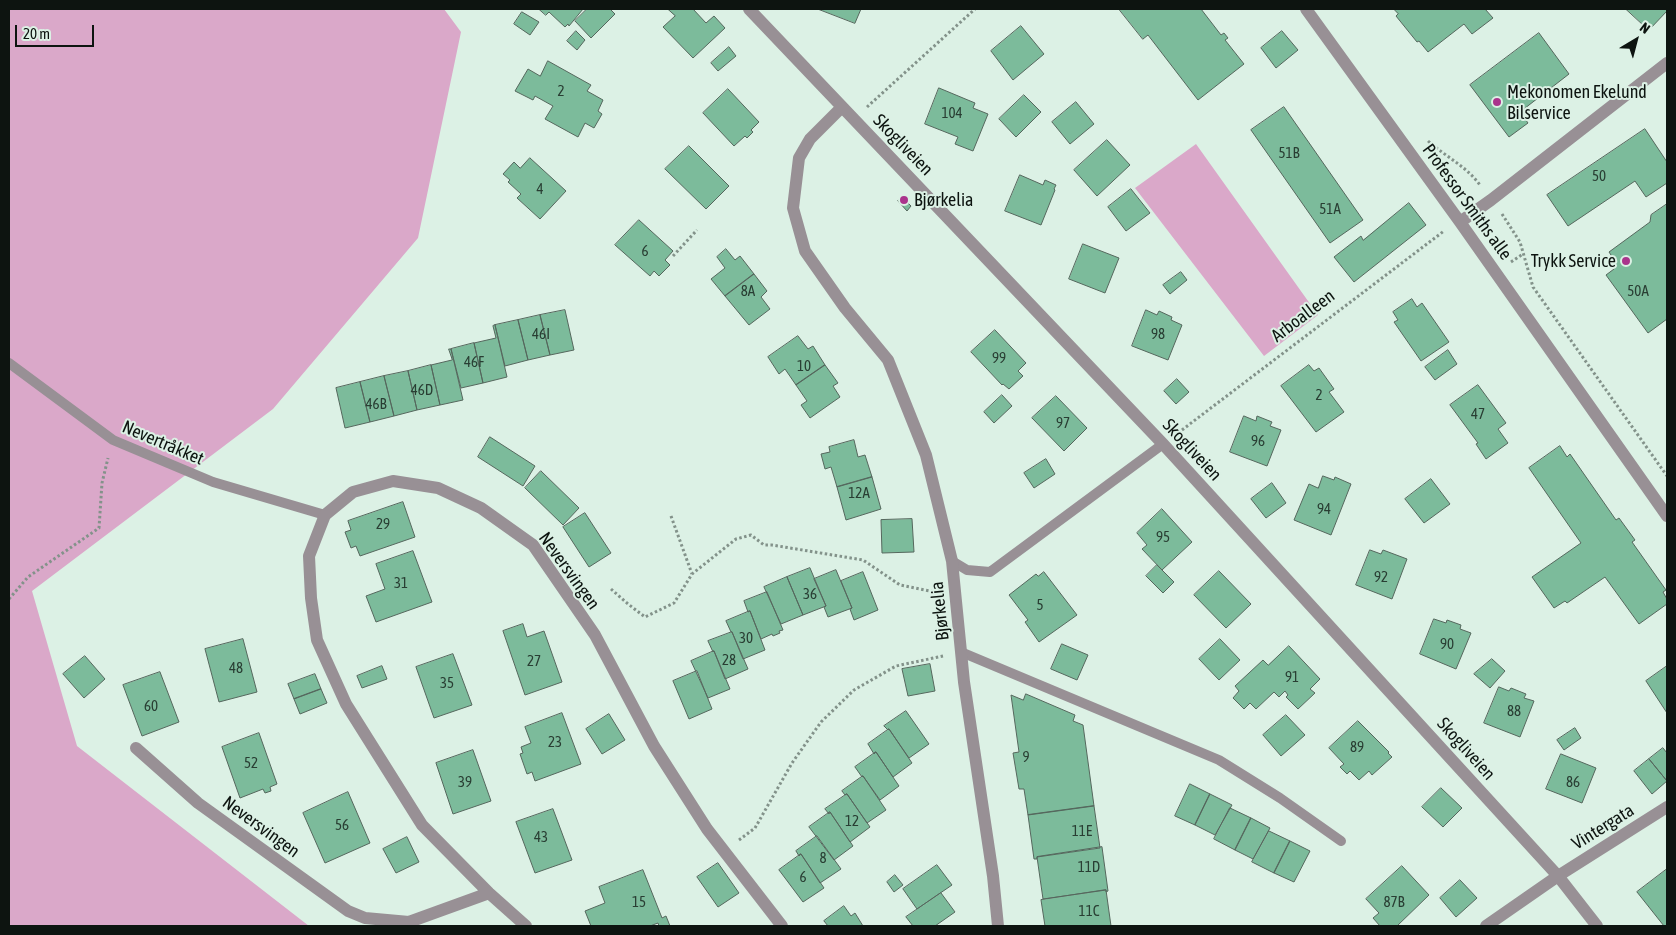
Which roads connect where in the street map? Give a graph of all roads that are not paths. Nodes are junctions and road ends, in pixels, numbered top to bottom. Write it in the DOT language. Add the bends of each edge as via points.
graph roads {
  1 [pos="749,9"];
  2 [pos="1306,9"];
  3 [pos="1667,63"];
  4 [pos="842,107"];
  5 [pos="1460,222"];
  6 [pos="9,363"];
  7 [pos="1163,444"];
  8 [pos="325,515"];
  9 [pos="1667,516"];
  10 [pos="952,561"];
  11 [pos="961,652"];
  12 [pos="136,748"];
  13 [pos="1667,807"];
  14 [pos="1341,841"];
  15 [pos="1558,876"];
  16 [pos="488,892"];
  17 [pos="526,926"];
  18 [pos="782,926"];
  19 [pos="998,926"];
  20 [pos="1486,926"];
  21 [pos="1597,926"];
  1 -- 4 [label="street, Skogliveien"];
  2 -- 5 [label="street, Professor Smiths alle"];
  3 -- 5 [label="street"];
  4 -- 7 [label="street, Skogliveien"];
  4 -- 10 [label="street, Bjørkelia" via="810,139 799,158 793,208 805,251 845,308 888,360 926,455"];
  5 -- 9 [label="street, Professor Smiths alle"];
  6 -- 8 [label="lane, Nevertråkket" via="113,440 213,482"];
  7 -- 10 [label="lane" via="990,572 967,570"];
  7 -- 15 [label="street, Skogliveien"];
  8 -- 16 [label="street, Neversvingen" via="309,556 317,640 346,704 422,825"];
  8 -- 18 [label="street, Neversvingen" via="353,492 392,482 420,485 438,488 481,508 533,545 595,636 654,746 707,829"];
  10 -- 11 [label="street, Bjørkelia"];
  11 -- 14 [label="lane" via="1218,760"];
  11 -- 19 [label="street, Bjørkelia"];
  12 -- 16 [label="street, Neversvingen" via="198,803 348,912 366,918 409,922"];
  13 -- 15 [label="street, Vintergata"];
  15 -- 20 [label="street, Vintergata"];
  15 -- 21 [label="street, Skogliveien"];
  16 -- 17 [label="street, Neversvingen"];
}
